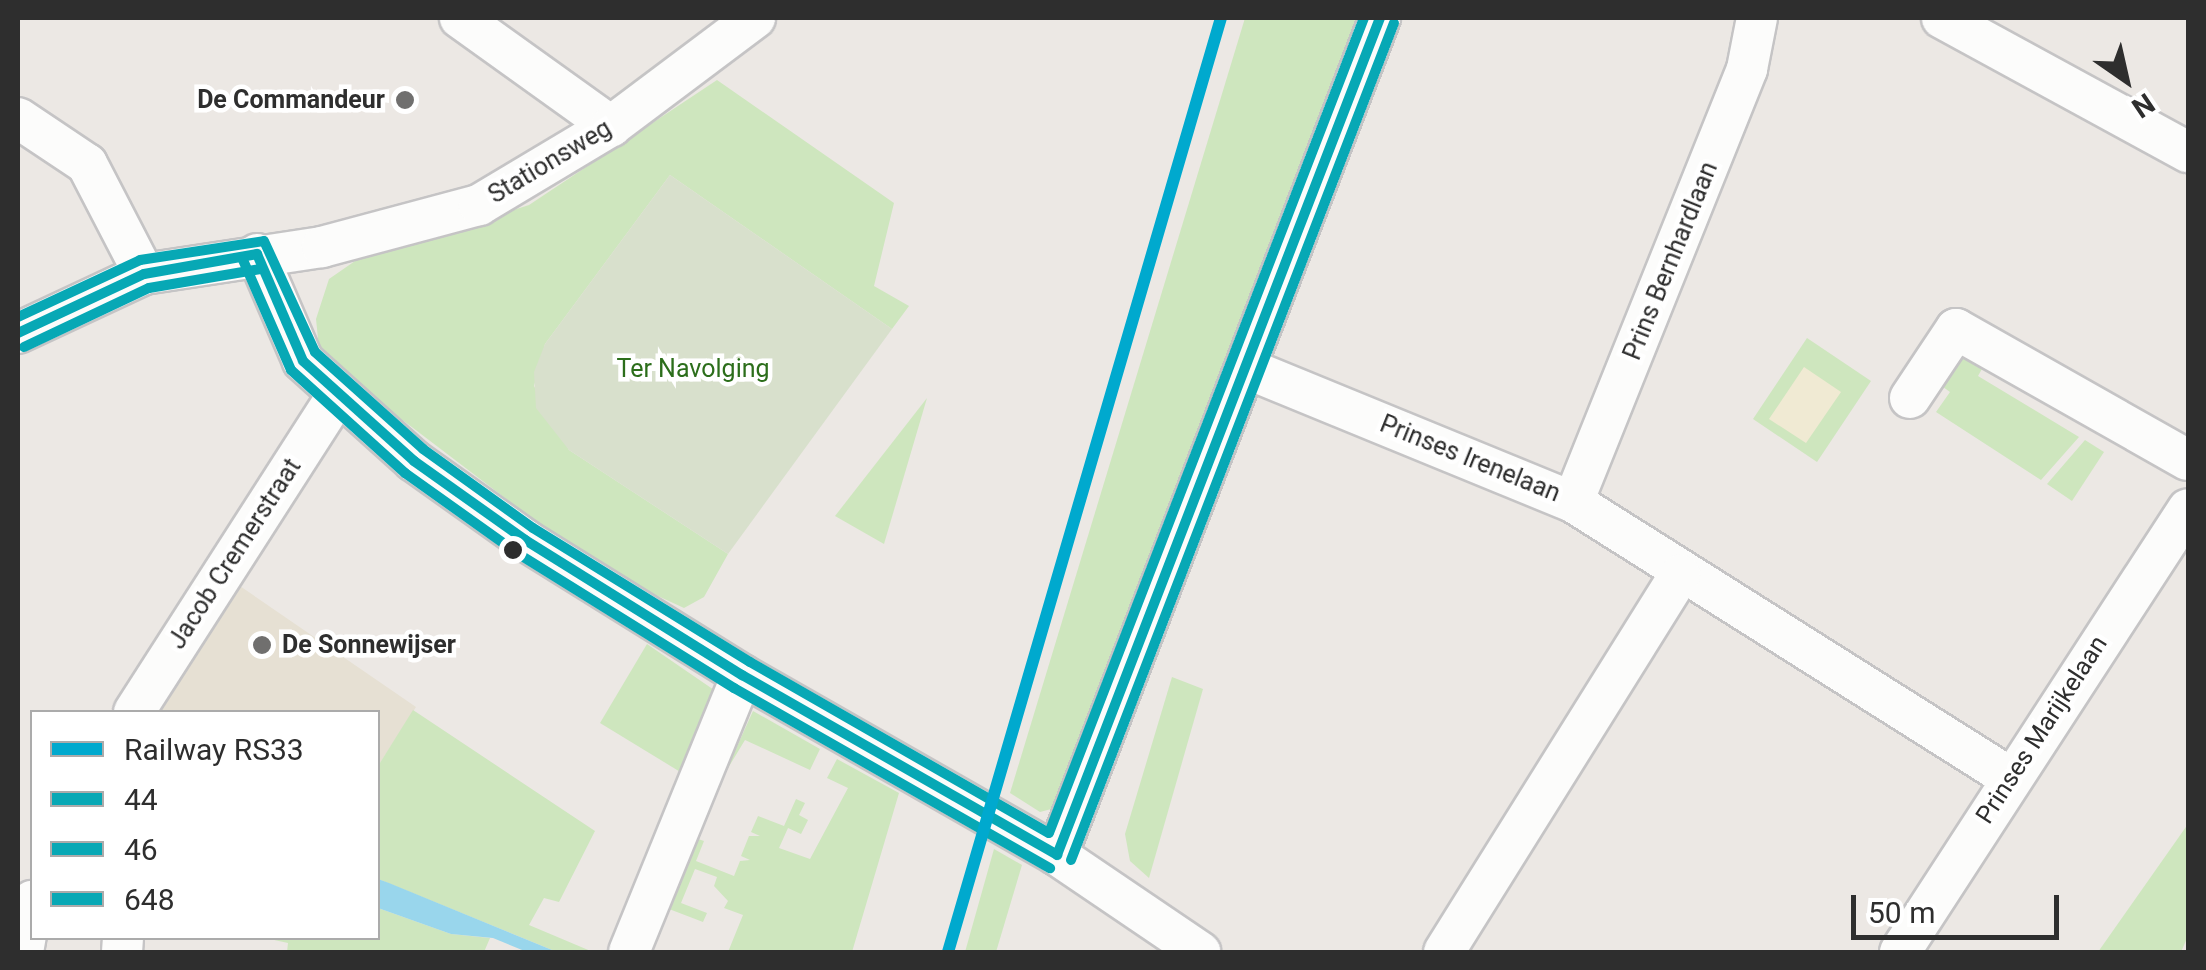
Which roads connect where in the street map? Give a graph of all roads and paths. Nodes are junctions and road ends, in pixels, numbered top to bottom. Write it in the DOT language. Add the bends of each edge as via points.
graph roads {
  1 [pos="460,18"];
  2 [pos="755,18"];
  3 [pos="1380,18"];
  4 [pos="1757,18"];
  5 [pos="1942,18"];
  6 [pos="18,118"];
  7 [pos="611,126"];
  8 [pos="2188,152"];
  9 [pos="257,254"];
  10 [pos="144,274"];
  11 [pos="18,333"];
  12 [pos="1246,368"];
  13 [pos="336,396"];
  14 [pos="1910,398"];
  15 [pos="2188,460"];
  16 [pos="1574,502"];
  17 [pos="2188,509"];
  18 [pos="1680,575"];
  19 [pos="742,675"];
  20 [pos="135,710"];
  21 [pos="2009,777"];
  22 [pos="1057,855"];
  23 [pos="30,912"];
  24 [pos="23,952"];
  25 [pos="629,952"];
  26 [pos="1200,952"];
  27 [pos="1444,952"];
  28 [pos="1900,952"];
  1 -- 7 [label="street"];
  2 -- 7 [label="street, Stationsweg"];
  3 -- 12 [label="street"];
  4 -- 16 [label="street, Prins Bernhardlaan" via="1747,69"];
  5 -- 8 [label="street"];
  6 -- 10 [label="street" via="88,164"];
  7 -- 9 [label="street, Stationsweg" via="479,205 322,246"];
  9 -- 10 [label="street, Stationsweg"];
  9 -- 13 [label="street" via="288,340"];
  10 -- 11 [label="street, Stationsweg"];
  12 -- 16 [label="street, Prinses Irenelaan"];
  12 -- 22 [label="street"];
  13 -- 19 [label="street" via="524,540"];
  13 -- 20 [label="street, Jacob Cremerstraat"];
  14 -- 15 [label="street" via="1956,329"];
  16 -- 18 [label="street, Prinses Irenelaan"];
  17 -- 21 [label="street, Prinses Marijkelaan"];
  18 -- 21 [label="street, Prinses Irenelaan"];
  18 -- 27 [label="street"];
  19 -- 22 [label="street"];
  19 -- 25 [label="street"];
  21 -- 28 [label="street, Prinses Marijkelaan"];
  22 -- 26 [label="street"];
  23 -- 24 [label="street"];
}
